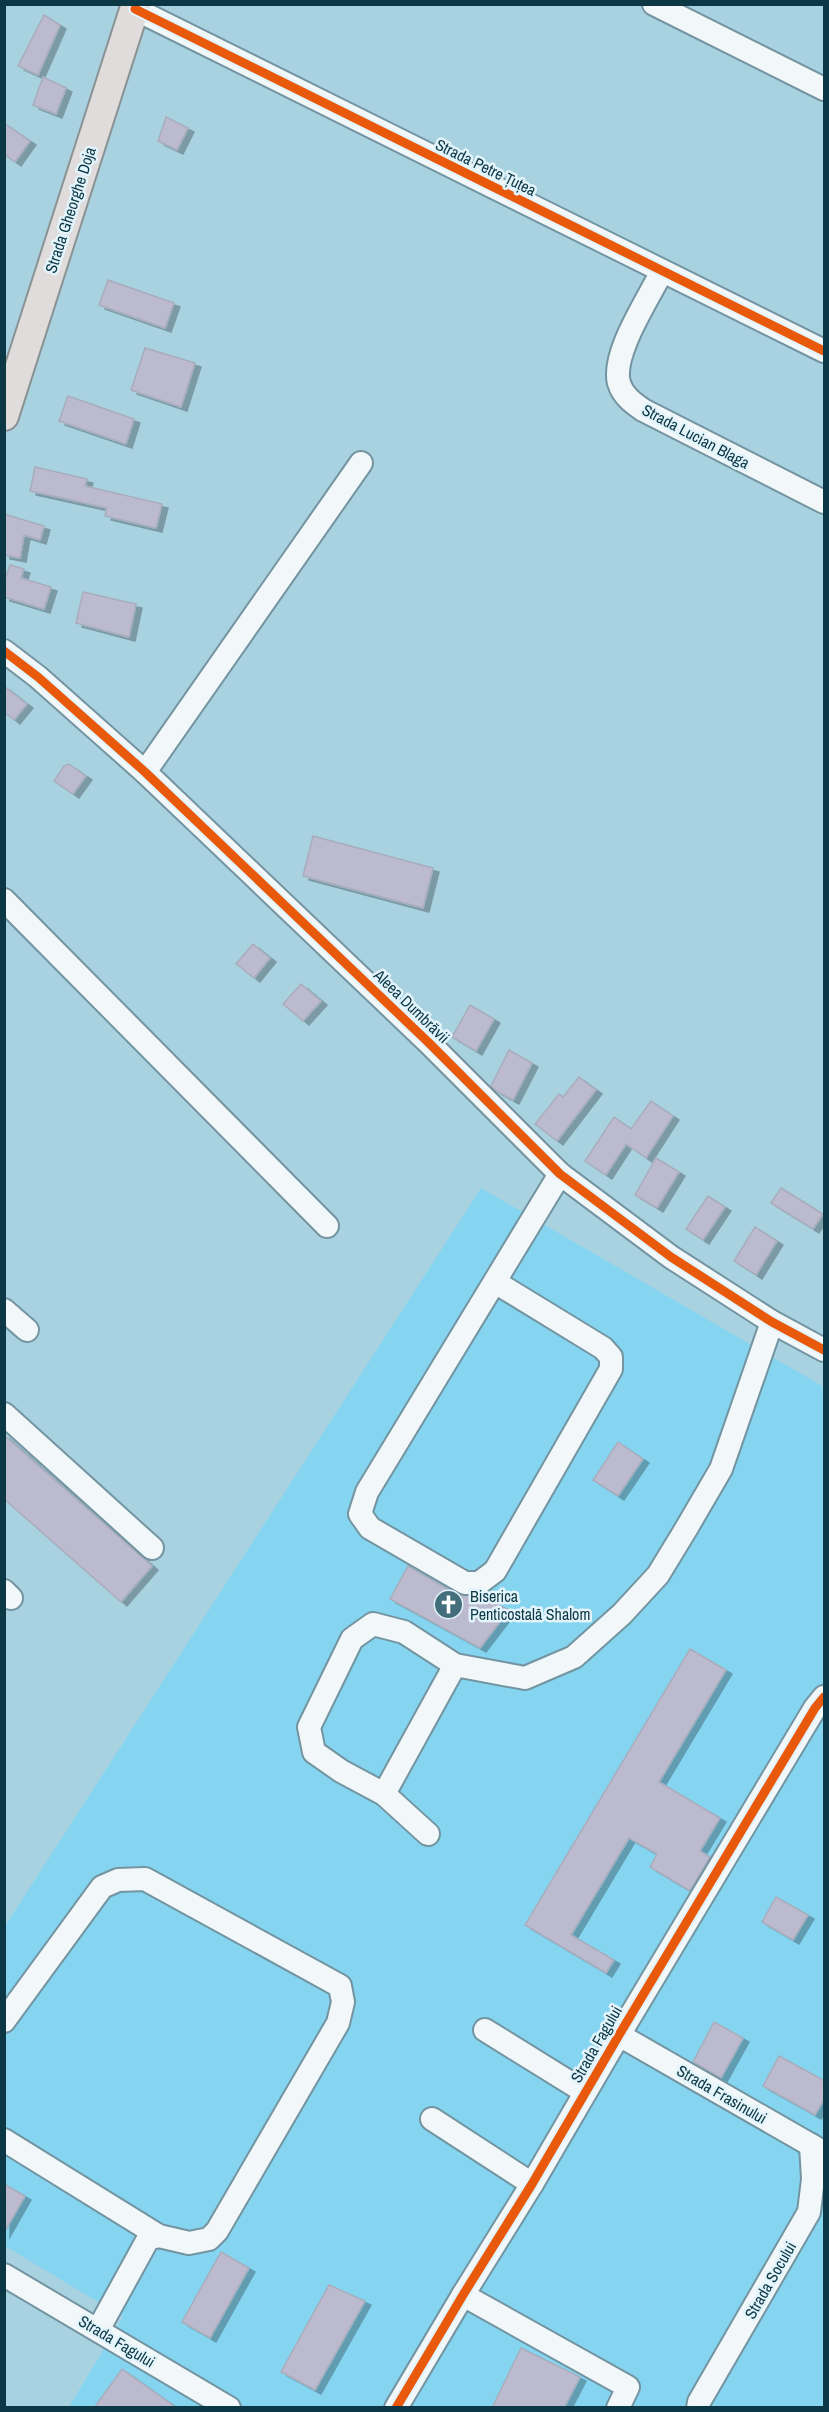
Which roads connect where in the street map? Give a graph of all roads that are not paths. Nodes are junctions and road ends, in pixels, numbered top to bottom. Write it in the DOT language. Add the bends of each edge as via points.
graph roads {
  1 [pos="654,4"];
  2 [pos="135,7"];
  3 [pos="825,89"];
  4 [pos="662,272"];
  5 [pos="825,351"];
  6 [pos="4,416"];
  7 [pos="361,463"];
  8 [pos="825,502"];
  9 [pos="4,651"];
  10 [pos="145,772"];
  11 [pos="4,900"];
  12 [pos="560,1174"];
  13 [pos="327,1226"];
  14 [pos="495,1282"];
  15 [pos="4,1310"];
  16 [pos="772,1322"];
  17 [pos="27,1330"];
  18 [pos="825,1350"];
  19 [pos="4,1414"];
  20 [pos="152,1548"];
  21 [pos="455,1665"];
  22 [pos="825,1697"];
  23 [pos="384,1794"];
  24 [pos="428,1834"];
  25 [pos="4,2021"];
  26 [pos="485,2030"];
  27 [pos="619,2035"];
  28 [pos="585,2092"];
  29 [pos="432,2119"];
  30 [pos="4,2140"];
  31 [pos="821,2149"];
  32 [pos="532,2184"];
  33 [pos="159,2236"];
  34 [pos="4,2275"];
  35 [pos="463,2295"];
  36 [pos="98,2330"];
  37 [pos="404,2405"];
  38 [pos="229,2408"];
  39 [pos="618,2408"];
  40 [pos="698,2408"];
  1 -- 3 [label="street"];
  2 -- 4 [label="street, Strada Petre Țuțea"];
  2 -- 6 [label="main road, Strada Gheorghe Doja"];
  4 -- 5 [label="street, Strada Petre Țuțea"];
  4 -- 8 [label="street, Strada Lucian Blaga" via="624,346 619,382 627,398 643,410"];
  7 -- 10 [label="street"];
  9 -- 10 [label="street, Aleea Dumbrăvii"];
  10 -- 12 [label="street, Aleea Dumbrăvii"];
  11 -- 13 [label="street"];
  12 -- 14 [label="street"];
  12 -- 16 [label="street, Aleea Dumbrăvii" via="671,1257"];
  14 -- 14 [label="street" via="367,1492 360,1514 370,1528 465,1583 479,1583 495,1571 611,1370 611,1357 603,1348"];
  15 -- 17 [label="street"];
  16 -- 18 [label="street, Aleea Dumbrăvii"];
  16 -- 21 [label="street" via="721,1469 658,1575 622,1614 574,1657 525,1678"];
  19 -- 20 [label="street"];
  21 -- 23 [label="street"];
  21 -- 23 [label="street" via="404,1632 372,1624 352,1638 309,1727 314,1752"];
  22 -- 27 [label="street, Strada Fagului"];
  23 -- 24 [label="street"];
  25 -- 33 [label="street" via="102,1887 118,1880 145,1879 340,1986 343,2002 338,2023 217,2231 208,2239 189,2243"];
  26 -- 28 [label="street"];
  27 -- 28 [label="street, Strada Fagului"];
  27 -- 31 [label="street, Strada Frasinului"];
  28 -- 32 [label="street, Strada Fagului"];
  29 -- 32 [label="street"];
  30 -- 33 [label="street"];
  31 -- 40 [label="street, Strada Socului" via="809,2212"];
  32 -- 35 [label="street, Strada Fagului"];
  33 -- 36 [label="street" via="148,2239"];
  34 -- 36 [label="street, Strada Fagului"];
  35 -- 37 [label="street, Strada Fagului"];
  35 -- 39 [label="street" via="628,2387"];
  36 -- 38 [label="street, Strada Fagului"];
}
